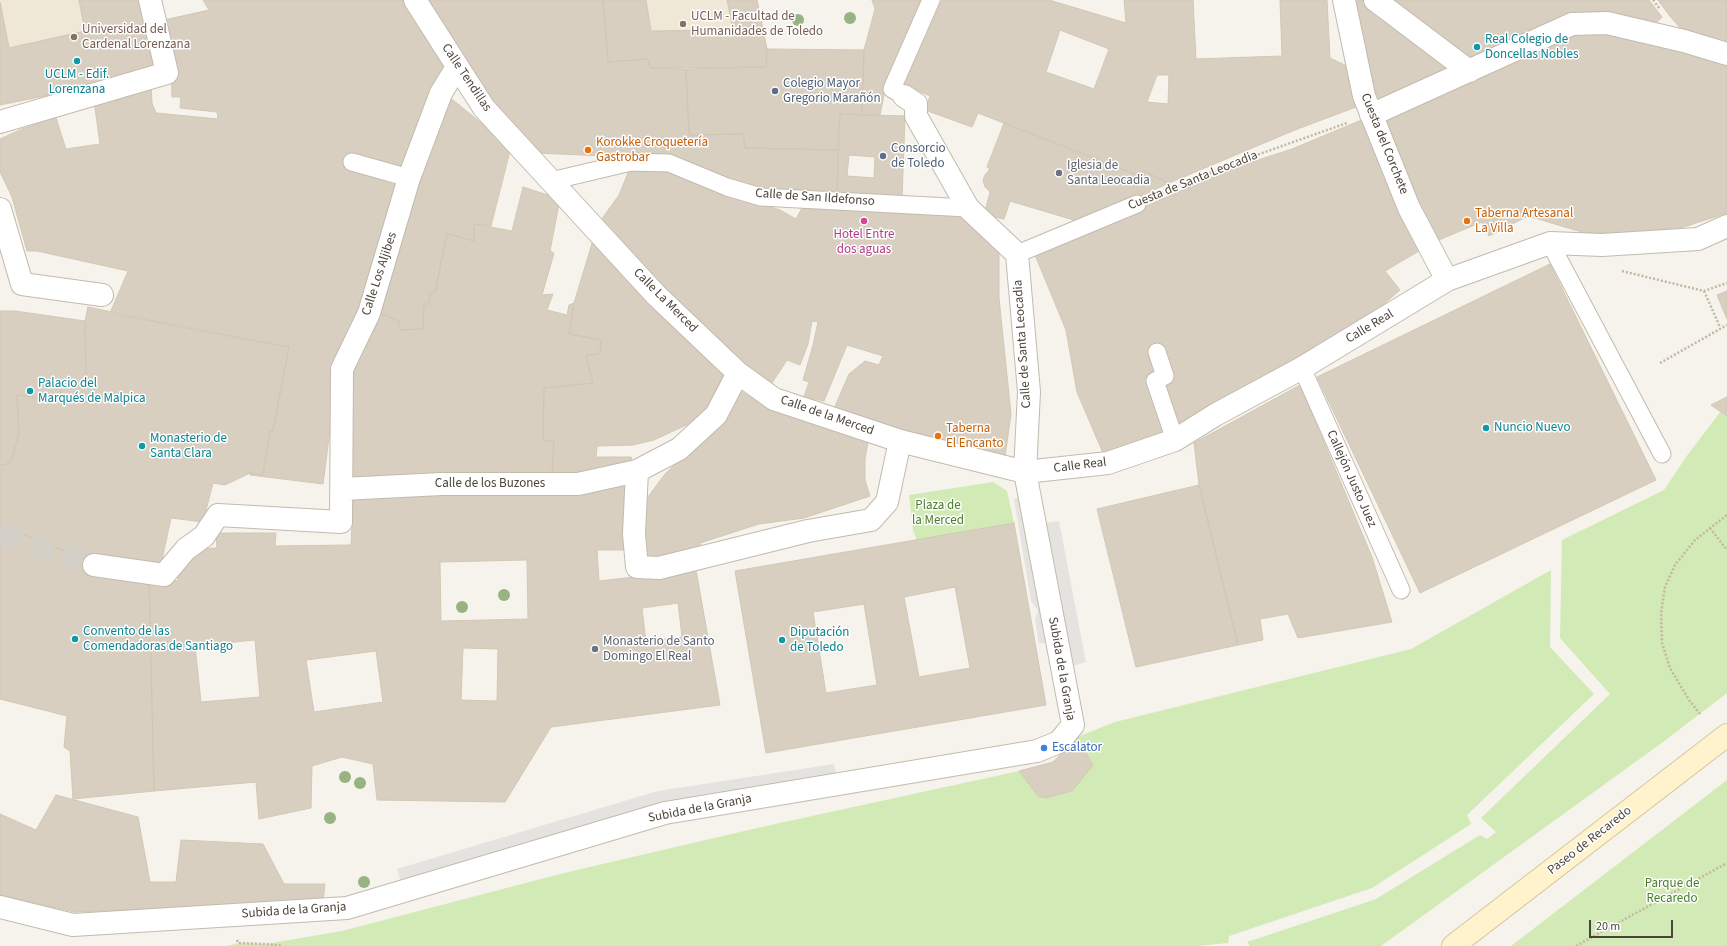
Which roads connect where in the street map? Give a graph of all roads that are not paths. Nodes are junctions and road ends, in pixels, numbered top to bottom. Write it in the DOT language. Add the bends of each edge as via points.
graph roads {
  1 [pos="150,0"];
  2 [pos="415,0"];
  3 [pos="931,0"];
  4 [pos="1344,0"];
  5 [pos="1375,0"];
  6 [pos="1727,54"];
  7 [pos="457,67"];
  8 [pos="1469,71"];
  9 [pos="904,96"];
  10 [pos="1371,115"];
  11 [pos="0,122"];
  12 [pos="352,162"];
  13 [pos="409,178"];
  14 [pos="551,181"];
  15 [pos="1137,204"];
  16 [pos="968,208"];
  17 [pos="0,209"];
  18 [pos="1727,226"];
  19 [pos="1550,243"];
  20 [pos="1011,249"];
  21 [pos="1447,280"];
  22 [pos="102,295"];
  23 [pos="1157,352"];
  24 [pos="1302,368"];
  25 [pos="738,373"];
  26 [pos="1175,440"];
  27 [pos="900,441"];
  28 [pos="1662,454"];
  29 [pos="637,471"];
  30 [pos="1025,472"];
  31 [pos="342,489"];
  32 [pos="94,565"];
  33 [pos="1401,590"];
  34 [pos="1727,735"];
  35 [pos="0,907"];
  36 [pos="1453,946"];
  1 -- 11 [label="street" via="167,72"];
  2 -- 7 [label="street, Calle Tendillas"];
  3 -- 9 [label="lane" via="892,89"];
  4 -- 10 [label="street, Cuesta del Corchete" via="1364,96"];
  5 -- 8 [label="street"];
  6 -- 8 [label="street" via="1607,23 1572,24"];
  7 -- 13 [label="street, Calle Los Aljibes" via="441,93"];
  7 -- 14 [label="street, Calle Tendillas" via="484,108"];
  8 -- 10 [label="street"];
  9 -- 16 [label="street" via="916,104 916,116"];
  10 -- 21 [label="street, Cuesta del Corchete" via="1410,208"];
  12 -- 13 [label="lane"];
  13 -- 31 [label="street, Calle Los Aljibes" via="369,313 342,369"];
  14 -- 16 [label="lane, Calle de San Ildefonso" via="631,162 669,163 727,187 761,197"];
  14 -- 25 [label="street, Calle La Merced" via="656,295"];
  15 -- 20 [label="lane, Cuesta de Santa Leocadia"];
  16 -- 20 [label="street"];
  17 -- 22 [label="street" via="22,284"];
  18 -- 19 [label="street, Calle Real" via="1698,239 1602,245"];
  19 -- 21 [label="street, Calle Real"];
  19 -- 28 [label="lane"];
  20 -- 30 [label="street, Calle de Santa Leocadia" via="1029,392"];
  21 -- 24 [label="street, Calle Real"];
  23 -- 26 [label="lane" via="1165,376 1155,380"];
  24 -- 26 [label="street, Calle Real" via="1215,415"];
  24 -- 33 [label="lane, Callejón Justo Juez"];
  25 -- 27 [label="street, Calle de la Merced" via="774,399"];
  25 -- 29 [label="street, Calle de los Buzones" via="716,415 679,449"];
  26 -- 30 [label="street, Calle Real" via="1108,463"];
  27 -- 29 [label="street" via="887,502 871,520 808,531 659,568 638,567 634,534"];
  27 -- 30 [label="street"];
  29 -- 31 [label="street, Calle de los Buzones" via="578,484 441,484"];
  30 -- 35 [label="street, Subida de la Granja" via="1073,725 1059,742 1052,745 1037,751 666,813 347,908 73,925"];
  31 -- 32 [label="street, Calle Los Aljibes" via="342,522 218,514 204,536 186,549 164,575"];
  34 -- 36 [label="street, Paseo de Recaredo"];
}
